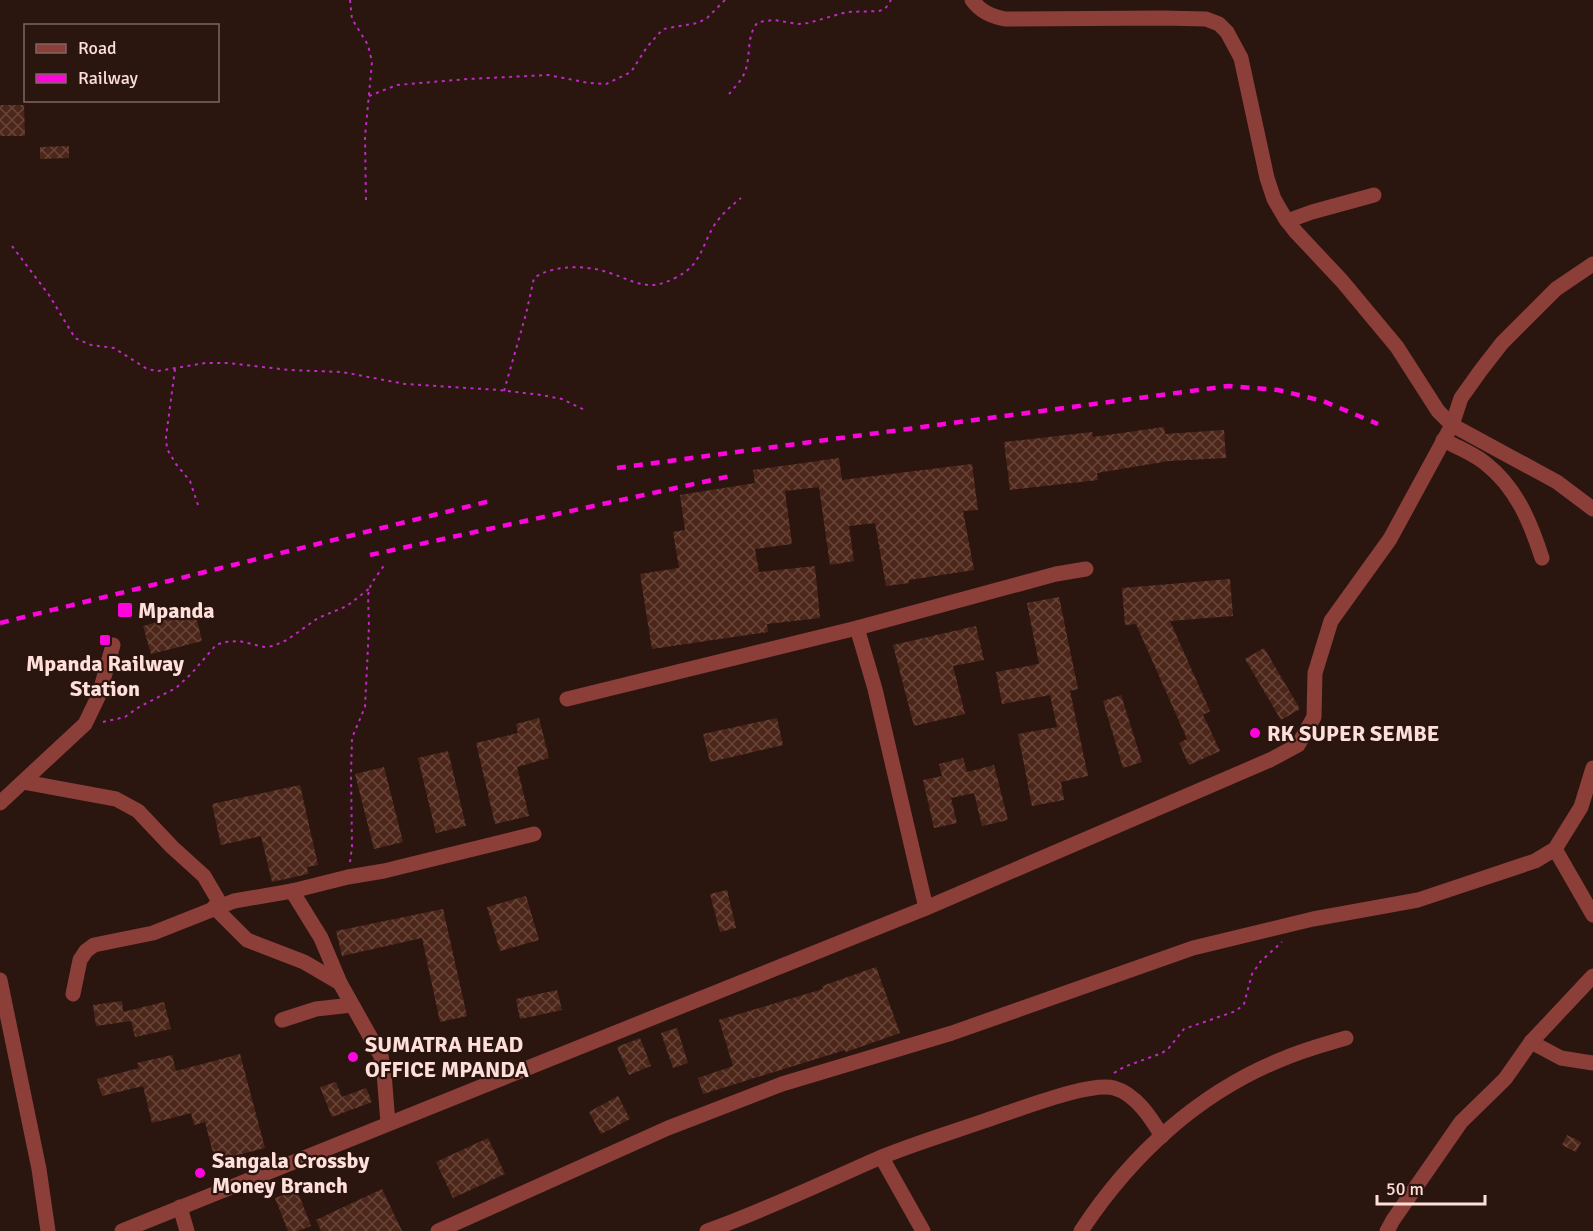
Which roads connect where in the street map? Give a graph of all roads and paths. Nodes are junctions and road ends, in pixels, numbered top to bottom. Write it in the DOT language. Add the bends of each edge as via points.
graph roads {
  1 [pos="350,0"];
  2 [pos="725,0"];
  3 [pos="891,0"];
  4 [pos="972,0"];
  5 [pos="729,94"];
  6 [pos="369,96"];
  7 [pos="1374,195"];
  8 [pos="741,198"];
  9 [pos="366,201"];
  10 [pos="1287,221"];
  11 [pos="12,246"];
  12 [pos="1593,264"];
  13 [pos="175,369"];
  14 [pos="504,390"];
  15 [pos="588,411"];
  16 [pos="1447,433"];
  17 [pos="198,505"];
  18 [pos="1593,509"];
  19 [pos="1542,558"];
  20 [pos="385,564"];
  21 [pos="1086,569"];
  22 [pos="370,588"];
  23 [pos="857,628"];
  24 [pos="113,645"];
  25 [pos="567,699"];
  26 [pos="85,724"];
  27 [pos="1593,768"];
  28 [pos="24,782"];
  29 [pos="0,803"];
  30 [pos="534,834"];
  31 [pos="1555,849"];
  32 [pos="348,877"];
  33 [pos="292,891"];
  34 [pos="218,906"];
  35 [pos="926,908"];
  36 [pos="1593,915"];
  37 [pos="1283,942"];
  38 [pos="1593,976"];
  39 [pos="0,980"];
  40 [pos="340,983"];
  41 [pos="73,994"];
  42 [pos="352,1005"];
  43 [pos="282,1020"];
  44 [pos="1346,1038"];
  45 [pos="1531,1042"];
  46 [pos="1593,1063"];
  47 [pos="1098,1086"];
  48 [pos="388,1123"];
  49 [pos="1162,1136"];
  50 [pos="882,1158"];
  51 [pos="180,1207"];
  52 [pos="48,1231"];
  53 [pos="122,1231"];
  54 [pos="187,1231"];
  55 [pos="438,1231"];
  56 [pos="707,1231"];
  57 [pos="923,1231"];
  58 [pos="1081,1231"];
  59 [pos="1387,1231"];
  1 -- 6 [label="path" via="352,19 370,53"];
  2 -- 6 [label="path" via="698,23 663,29 631,72 606,84 548,75 468,79 397,85"];
  3 -- 5 [label="path" via="879,11 847,12 808,23 758,22 750,32 744,76"];
  4 -- 10 [label="street" via="984,12 1005,19 1206,19 1219,24 1241,57 1267,178"];
  6 -- 9 [label="path"];
  7 -- 10 [label="street"];
  8 -- 14 [label="path" via="722,214 690,269 674,279 646,286 607,272 570,267 534,278"];
  10 -- 16 [label="street" via="1397,347 1438,411"];
  11 -- 13 [label="path" via="75,338 114,348 147,369"];
  12 -- 16 [label="street" via="1556,289 1502,343 1461,398"];
  13 -- 14 [label="path" via="228,363 342,372 405,384"];
  13 -- 17 [label="path" via="167,448 190,481"];
  14 -- 15 [label="path" via="562,399"];
  16 -- 18 [label="street" via="1557,482"];
  16 -- 19 [label="street" via="1502,478 1517,497"];
  16 -- 35 [label="street" via="1390,539 1331,621 1315,673 1314,717 1298,745"];
  20 -- 22 [label="path"];
  21 -- 23 [label="street"];
  22 -- 26 [label="path" via="347,606 318,618 273,646 239,641 216,645 185,681 167,694 125,717"];
  22 -- 32 [label="path" via="364,707 352,738 352,847"];
  23 -- 25 [label="street"];
  23 -- 35 [label="street"];
  24 -- 26 [label="street" via="99,694"];
  26 -- 28 [label="street"];
  27 -- 31 [label="street" via="1581,807"];
  28 -- 29 [label="street"];
  28 -- 34 [label="street" via="116,799 138,811 204,876"];
  30 -- 32 [label="street"];
  31 -- 36 [label="street"];
  31 -- 55 [label="street" via="1526,864 1418,900 1313,919 1193,948 952,1033 782,1084 668,1128"];
  32 -- 33 [label="street"];
  33 -- 34 [label="street"];
  33 -- 40 [label="street" via="321,938"];
  34 -- 40 [label="street" via="247,940 304,962"];
  34 -- 41 [label="street" via="153,933 94,945 80,960"];
  35 -- 48 [label="street"];
  37 -- 47 [label="path" via="1252,974 1244,1004 1236,1011 1184,1029 1162,1053 1124,1067"];
  38 -- 45 [label="street"];
  39 -- 52 [label="street"];
  40 -- 42 [label="street"];
  42 -- 43 [label="street"];
  42 -- 48 [label="street" via="381,1056"];
  44 -- 49 [label="street" via="1286,1057 1229,1085"];
  45 -- 46 [label="street" via="1561,1058"];
  45 -- 59 [label="street" via="1505,1079 1461,1122"];
  47 -- 49 [label="street" via="1115,1088 1129,1096"];
  47 -- 50 [label="street" via="1050,1098"];
  48 -- 51 [label="street"];
  49 -- 58 [label="street" via="1126,1170"];
  50 -- 56 [label="street"];
  50 -- 57 [label="street"];
  51 -- 53 [label="street"];
  51 -- 54 [label="street"];
}
